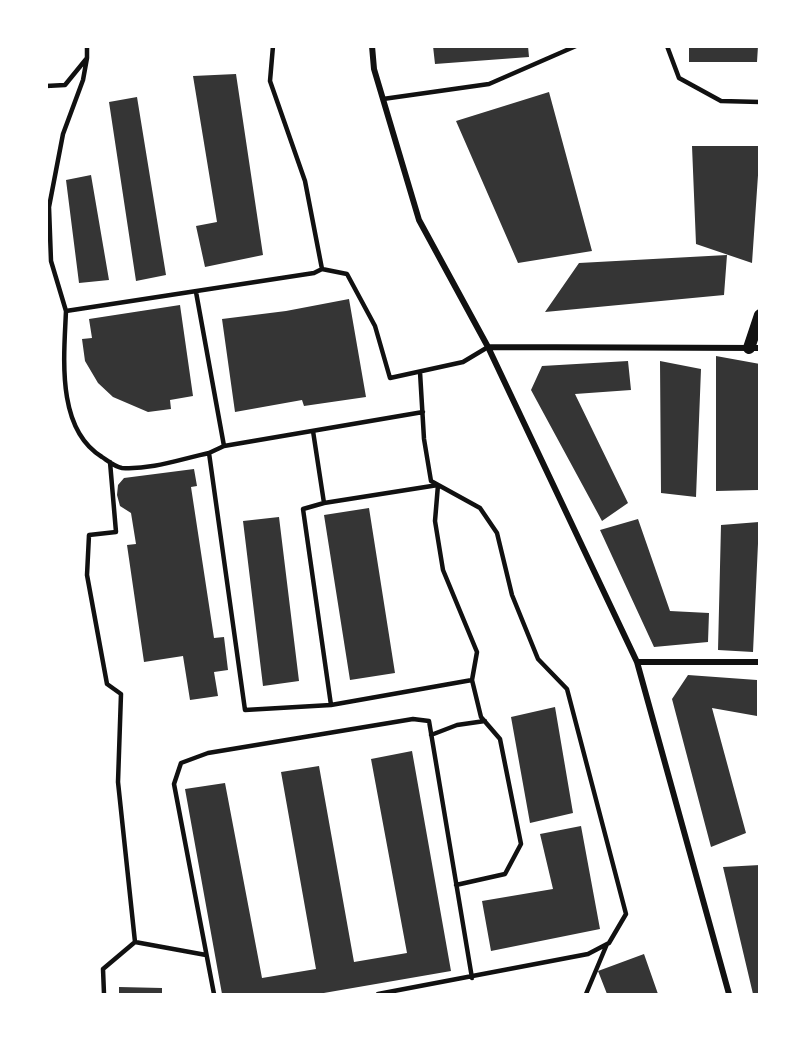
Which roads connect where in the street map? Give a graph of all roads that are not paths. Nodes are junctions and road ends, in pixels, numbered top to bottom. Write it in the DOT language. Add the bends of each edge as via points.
graph roads {
  1 [pos="87,46"];
  2 [pos="273,46"];
  3 [pos="372,46"];
  4 [pos="576,46"];
  5 [pos="667,46"];
  6 [pos="87,58"];
  7 [pos="46,86"];
  8 [pos="383,99"];
  9 [pos="759,102"];
  10 [pos="322,269"];
  11 [pos="196,292"];
  12 [pos="66,311"];
  13 [pos="759,315"];
  14 [pos="488,347"];
  15 [pos="754,348"];
  16 [pos="420,372"];
  17 [pos="423,412"];
  18 [pos="312,431"];
  19 [pos="224,446"];
  20 [pos="209,453"];
  21 [pos="110,462"];
  22 [pos="438,485"];
  23 [pos="324,503"];
  24 [pos="637,662"];
  25 [pos="759,662"];
  26 [pos="472,680"];
  27 [pos="331,705"];
  28 [pos="484,721"];
  29 [pos="431,735"];
  30 [pos="456,885"];
  31 [pos="135,942"];
  32 [pos="607,944"];
  33 [pos="206,955"];
  34 [pos="472,978"];
  35 [pos="104,994"];
  36 [pos="214,994"];
  37 [pos="378,994"];
  38 [pos="586,994"];
  39 [pos="729,994"];
  1 -- 6 [label="lane"];
  2 -- 10 [label="lane" via="270,81 305,181"];
  3 -- 8 [label="street"];
  4 -- 8 [label="lane" via="489,84"];
  5 -- 9 [label="lane" via="679,78 721,101"];
  6 -- 7 [label="lane" via="65,85"];
  6 -- 12 [label="lane" via="63,134 49,207 51,261"];
  8 -- 14 [label="street" via="419,220"];
  10 -- 11 [label="lane"];
  10 -- 16 [label="lane" via="347,274 375,326 390,378"];
  11 -- 12 [label="lane"];
  11 -- 19 [label="lane"];
  12 -- 21 [label="lane" via="64,360 70,412 90,450"];
  13 -- 15 [label="main road"];
  14 -- 15 [label="street"];
  14 -- 16 [label="lane" via="463,362"];
  14 -- 24 [label="street"];
  16 -- 17 [label="lane"];
  17 -- 18 [label="lane"];
  17 -- 22 [label="lane" via="431,481"];
  18 -- 19 [label="lane"];
  18 -- 23 [label="lane"];
  19 -- 20 [label="lane"];
  20 -- 21 [label="lane" via="146,467 119,468"];
  20 -- 27 [label="lane" via="245,710"];
  21 -- 31 [label="lane" via="116,532 89,535 87,575 107,684 121,694 118,782"];
  22 -- 23 [label="lane"];
  22 -- 26 [label="lane" via="436,531 443,570 477,652"];
  22 -- 32 [label="lane" via="480,508 497,533 512,595 538,659 567,689 626,914"];
  23 -- 27 [label="lane" via="303,509"];
  24 -- 25 [label="street"];
  24 -- 39 [label="street"];
  26 -- 27 [label="lane"];
  26 -- 28 [label="lane"];
  28 -- 29 [label="lane" via="457,725"];
  28 -- 30 [label="lane" via="500,739 521,843 505,874"];
  29 -- 30 [label="lane"];
  29 -- 33 [label="lane" via="429,721 413,719 208,753 181,763 174,784"];
  30 -- 34 [label="lane"];
  31 -- 33 [label="lane"];
  31 -- 35 [label="lane" via="103,969"];
  32 -- 34 [label="lane" via="588,954"];
  32 -- 38 [label="lane"];
  33 -- 36 [label="lane"];
  34 -- 37 [label="lane"];
}
